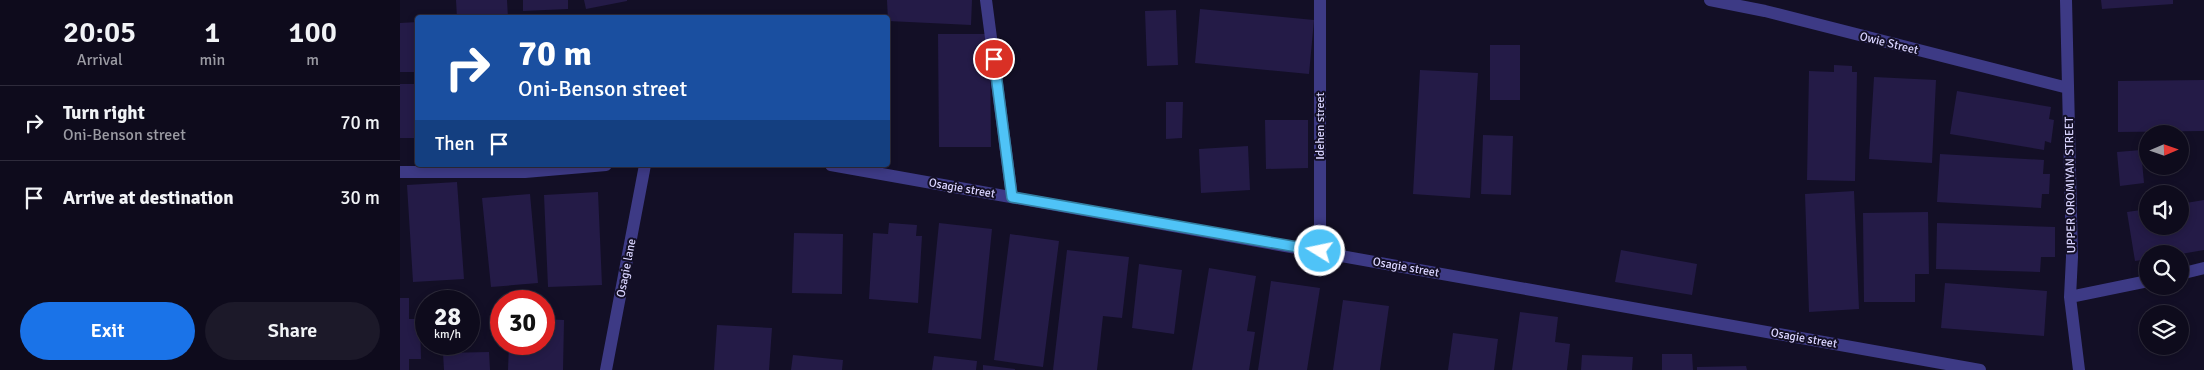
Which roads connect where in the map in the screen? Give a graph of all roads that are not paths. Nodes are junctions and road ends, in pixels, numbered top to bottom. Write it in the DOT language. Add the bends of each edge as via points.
graph roads {
  1 [pos="986,0"];
  2 [pos="1320,0"];
  3 [pos="1710,0"];
  4 [pos="2066,0"];
  5 [pos="1765,6"];
  6 [pos="2068,88"];
  7 [pos="583,167"];
  8 [pos="645,167"];
  9 [pos="842,167"];
  10 [pos="400,172"];
  11 [pos="1012,197"];
  12 [pos="1320,251"];
  13 [pos="2204,268"];
  14 [pos="2189,272"];
  15 [pos="2139,282"];
  16 [pos="2070,297"];
  17 [pos="606,370"];
  18 [pos="1980,370"];
  19 [pos="2079,370"];
  1 -- 11 [label="street"];
  2 -- 12 [label="street, Idehen street"];
  3 -- 5 [label="street, Owie Street"];
  4 -- 6 [label="street, UPPER OROMIYAN STREET"];
  5 -- 6 [label="street, Owie Street"];
  6 -- 16 [label="street, UPPER OROMIYAN STREET"];
  7 -- 10 [label="street" via="525,172"];
  8 -- 17 [label="street, Osagie lane"];
  9 -- 11 [label="street, Osagie street"];
  11 -- 12 [label="street, Osagie street"];
  12 -- 18 [label="street, Osagie street"];
  13 -- 14 [label="street"];
  15 -- 16 [label="street"];
  16 -- 19 [label="street, UPPER OROMIYAN STREET"];
}
